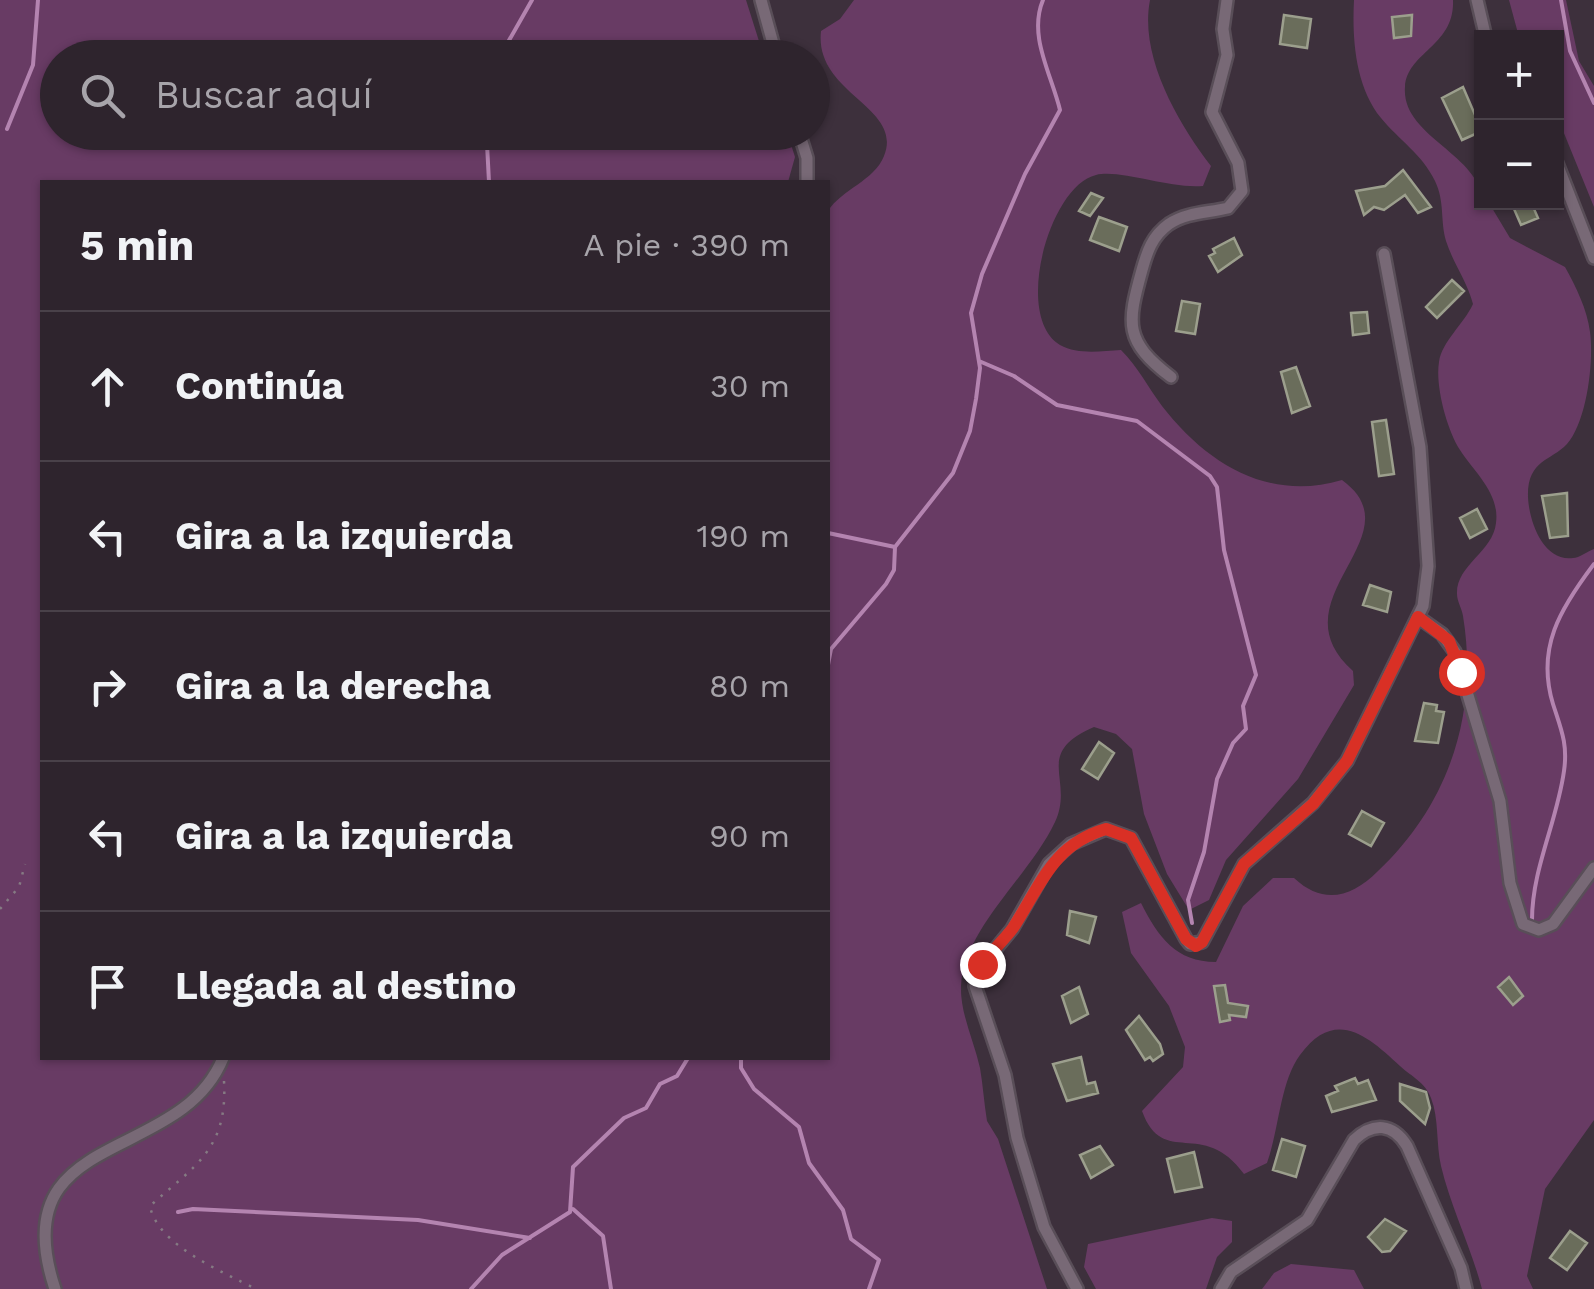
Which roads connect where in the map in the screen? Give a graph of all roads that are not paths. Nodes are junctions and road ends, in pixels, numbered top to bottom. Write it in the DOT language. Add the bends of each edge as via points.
graph roads {
  1 [pos="761,0"];
  2 [pos="1226,0"];
  3 [pos="1477,0"];
  4 [pos="1484,30"];
  5 [pos="772,40"];
  6 [pos="805,150"];
  7 [pos="807,180"];
  8 [pos="1564,182"];
  9 [pos="1384,254"];
  10 [pos="1594,258"];
  11 [pos="1171,377"];
  12 [pos="1418,617"];
  13 [pos="1594,868"];
  14 [pos="222,1060"];
  15 [pos="55,1289"];
  16 [pos="1076,1289"];
  17 [pos="1221,1289"];
  18 [pos="1466,1289"];
  1 -- 5 [label="street"];
  2 -- 11 [label="street" via="1227,54 1212,112 1238,164 1242,191 1228,208 1186,215 1158,233 1130,318 1140,350"];
  3 -- 4 [label="street"];
  6 -- 7 [label="street"];
  8 -- 10 [label="street"];
  9 -- 12 [label="street" via="1426,498 1428,566"];
  12 -- 13 [label="street" via="1455,652 1500,802 1510,883 1523,924 1539,930 1552,924"];
  12 -- 16 [label="street" via="1347,761 1313,804 1244,864 1202,942 1196,946 1186,939 1131,838 1106,829 1071,844 1049,864 982,964 976,998 1005,1076 1044,1226"];
  14 -- 15 [label="street" via="180,1111 97,1154 52,1196 44,1213"];
  17 -- 18 [label="street" via="1231,1272 1306,1220 1354,1140 1381,1127 1400,1135 1406,1146"];
}
